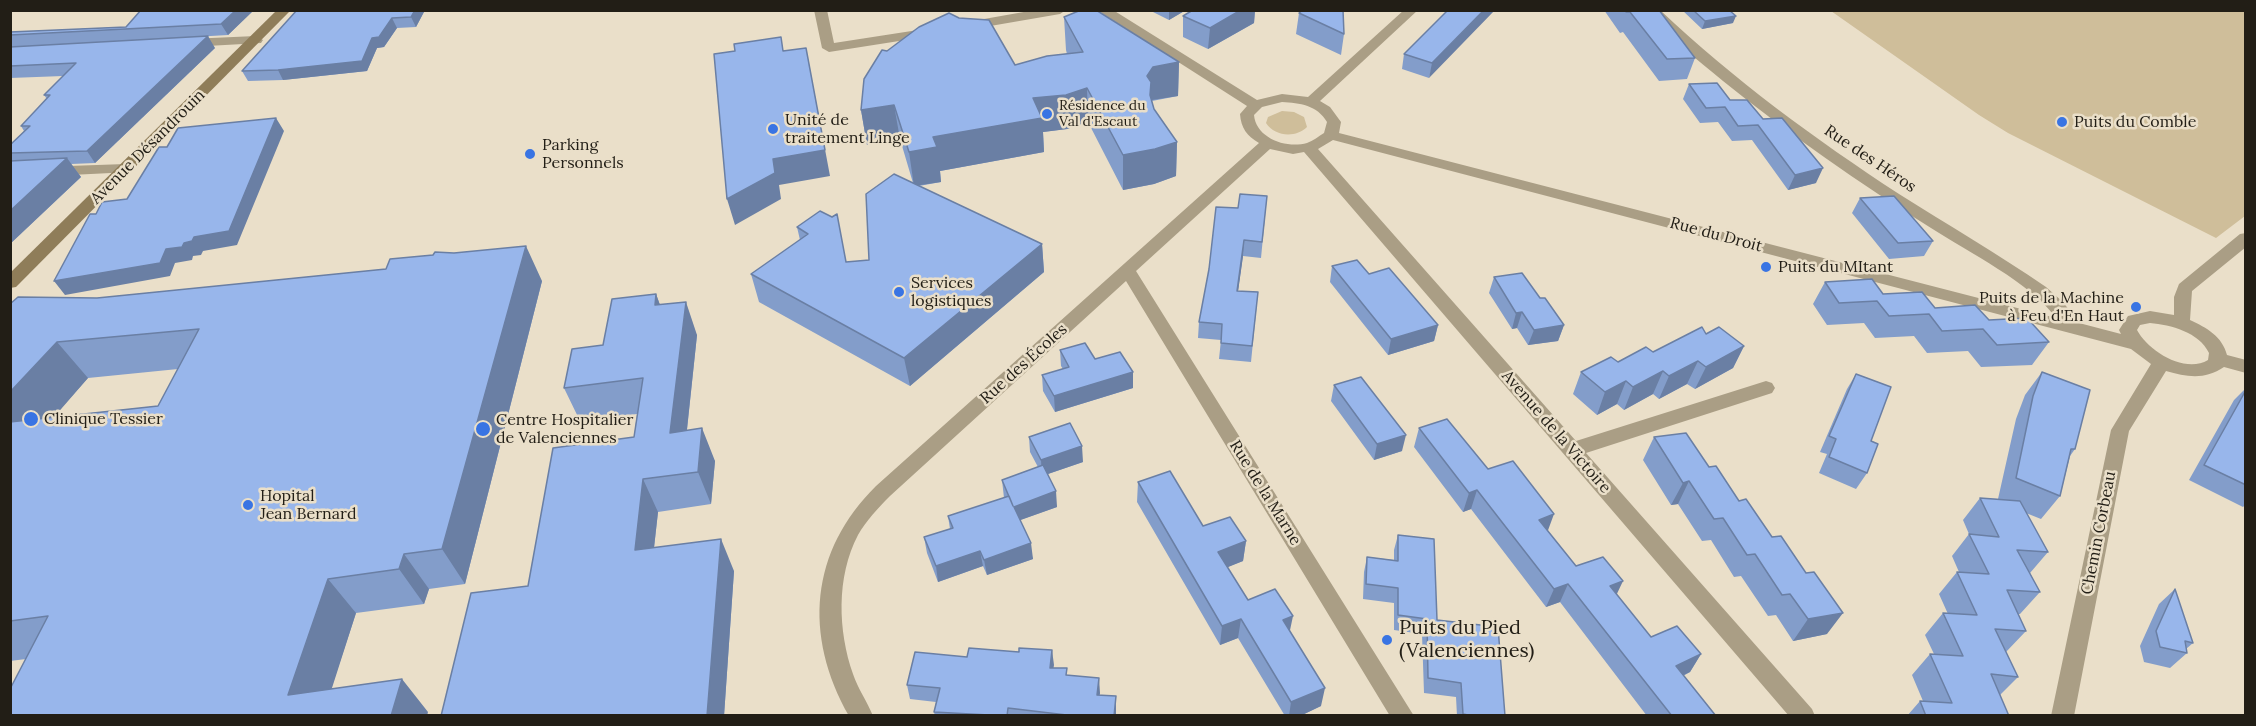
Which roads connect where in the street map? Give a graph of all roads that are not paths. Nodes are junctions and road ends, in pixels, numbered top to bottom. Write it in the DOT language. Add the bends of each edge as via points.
graph roads {
  1 [pos="285,10"];
  2 [pos="820,10"];
  3 [pos="1060,10"];
  4 [pos="1103,10"];
  5 [pos="1412,10"];
  6 [pos="1652,10"];
  7 [pos="256,39"];
  8 [pos="174,44"];
  9 [pos="1311,102"];
  10 [pos="1256,105"];
  11 [pos="1331,135"];
  12 [pos="1268,143"];
  13 [pos="1308,147"];
  14 [pos="126,169"];
  15 [pos="10,173"];
  16 [pos="2246,238"];
  17 [pos="1127,270"];
  18 [pos="10,283"];
  19 [pos="2180,323"];
  20 [pos="2073,328"];
  21 [pos="2135,344"];
  22 [pos="2219,359"];
  23 [pos="2162,362"];
  24 [pos="2246,367"];
  25 [pos="1766,388"];
  26 [pos="1571,450"];
  27 [pos="862,716"];
  28 [pos="1403,716"];
  29 [pos="1804,716"];
  30 [pos="2062,716"];
  1 -- 7 [label="main road, Avenue Désandrouin"];
  2 -- 3 [label="street" via="829,48"];
  4 -- 10 [label="street"];
  5 -- 9 [label="street"];
  6 -- 20 [label="street, Rue des Héros" via="1724,75 1791,126 2040,291"];
  7 -- 8 [label="street"];
  7 -- 14 [label="main road, Avenue Désandrouin"];
  9 -- 10 [label="street" via="1282,98"];
  9 -- 11 [label="street" via="1331,115 1335,125"];
  10 -- 12 [label="street" via="1247,114 1246,124 1253,135"];
  11 -- 13 [label="street"];
  11 -- 20 [label="street, Rue du Droit"];
  12 -- 13 [label="street"];
  12 -- 17 [label="street, Rue des Écoles"];
  13 -- 26 [label="street, Avenue de la Victoire"];
  14 -- 15 [label="street"];
  14 -- 18 [label="main road, Avenue Désandrouin"];
  16 -- 19 [label="street" via="2185,288 2184,317"];
  17 -- 27 [label="street, Rue des Écoles" via="869,505 847,536 832,591 831,614 835,659"];
  17 -- 28 [label="street, Rue de la Marne"];
  19 -- 21 [label="street" via="2157,317 2138,318 2128,330"];
  19 -- 22 [label="street" via="2206,338"];
  20 -- 21 [label="street, Rue du Droit"];
  21 -- 23 [label="street, Rue du Droit"];
  22 -- 23 [label="street, Rue du Droit" via="2215,366 2200,370"];
  22 -- 24 [label="street"];
  23 -- 30 [label="street, Chemin Corbeau" via="2120,430"];
  25 -- 26 [label="street"];
  26 -- 29 [label="street, Avenue de la Victoire"];
}
